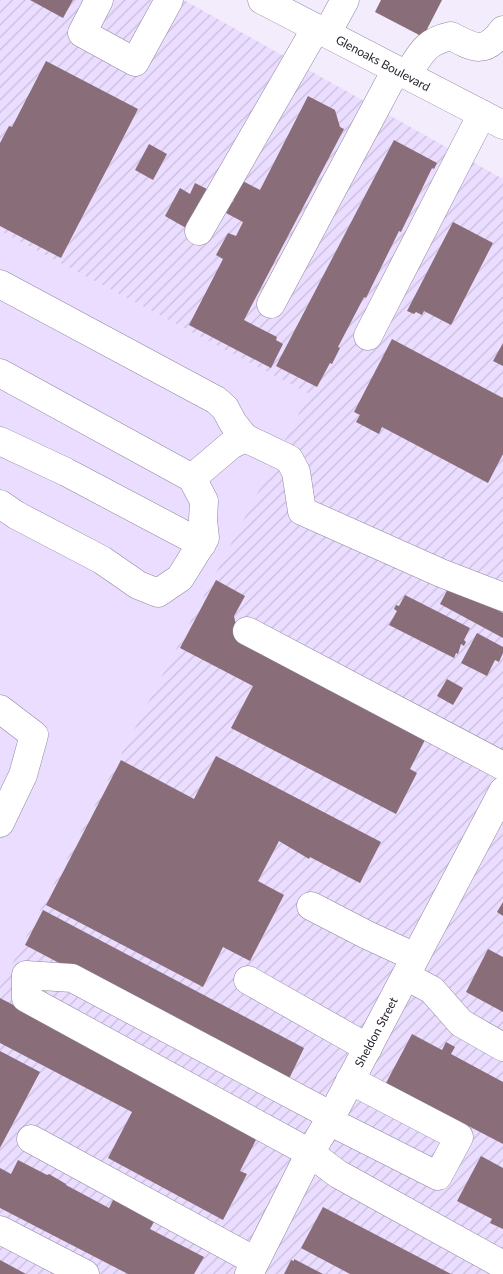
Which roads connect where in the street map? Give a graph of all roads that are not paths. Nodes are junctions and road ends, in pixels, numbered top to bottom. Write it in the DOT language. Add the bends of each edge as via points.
graph roads {
  1 [pos="99,0"];
  2 [pos="169,0"];
  3 [pos="345,0"];
  4 [pos="271,2"];
  5 [pos="503,30"];
  6 [pos="322,31"];
  7 [pos="402,73"];
  8 [pos="492,120"];
  9 [pos="199,231"];
  10 [pos="0,284"];
  11 [pos="271,304"];
  12 [pos="368,336"];
  13 [pos="0,373"];
  14 [pos="245,438"];
  15 [pos="0,442"];
  16 [pos="192,478"];
  17 [pos="0,504"];
  18 [pos="202,544"];
  19 [pos="503,597"];
  20 [pos="247,631"];
  21 [pos="0,709"];
  22 [pos="503,766"];
  23 [pos="502,797"];
  24 [pos="0,823"];
  25 [pos="312,906"];
  26 [pos="410,966"];
  27 [pos="248,980"];
  28 [pos="503,1047"];
  29 [pos="368,1048"];
  30 [pos="350,1080"];
  31 [pos="331,1118"];
  32 [pos="31,1139"];
  33 [pos="310,1153"];
  34 [pos="0,1230"];
  35 [pos="503,1266"];
  36 [pos="252,1268"];
  37 [pos="85,1274"];
  1 -- 2 [label="main road" via="82,33 135,62"];
  3 -- 6 [label="main road"];
  4 -- 6 [label="main road, Glenoaks Boulevard"];
  5 -- 7 [label="main road" via="488,45 473,47 450,36 436,39"];
  6 -- 7 [label="main road, Glenoaks Boulevard"];
  6 -- 9 [label="main road"];
  7 -- 8 [label="main road, Glenoaks Boulevard"];
  7 -- 11 [label="main road"];
  8 -- 12 [label="main road"];
  10 -- 14 [label="main road" via="216,400 226,408"];
  13 -- 16 [label="main road"];
  14 -- 16 [label="main road" via="231,445"];
  14 -- 19 [label="main road" via="289,459 296,472 302,511"];
  15 -- 18 [label="main road" via="66,472"];
  16 -- 18 [label="main road" via="204,501 206,538"];
  17 -- 18 [label="main road" via="102,560 138,585 158,592 180,578"];
  20 -- 22 [label="main road"];
  21 -- 24 [label="main road" via="34,735 23,775"];
  23 -- 26 [label="main road, Sheldon Street"];
  25 -- 26 [label="main road" via="367,936"];
  26 -- 28 [label="main road" via="461,1023"];
  26 -- 29 [label="main road, Sheldon Street"];
  27 -- 29 [label="main road"];
  29 -- 30 [label="main road, Sheldon Street"];
  30 -- 31 [label="main road, Sheldon Street"];
  30 -- 31 [label="main road" via="459,1138 438,1176"];
  31 -- 33 [label="main road, Sheldon Street"];
  31 -- 33 [label="main road" via="72,978 26,975 26,998"];
  32 -- 36 [label="main road"];
  33 -- 35 [label="main road" via="338,1174"];
  33 -- 36 [label="main road, Sheldon Street"];
  34 -- 37 [label="main road"];
}
